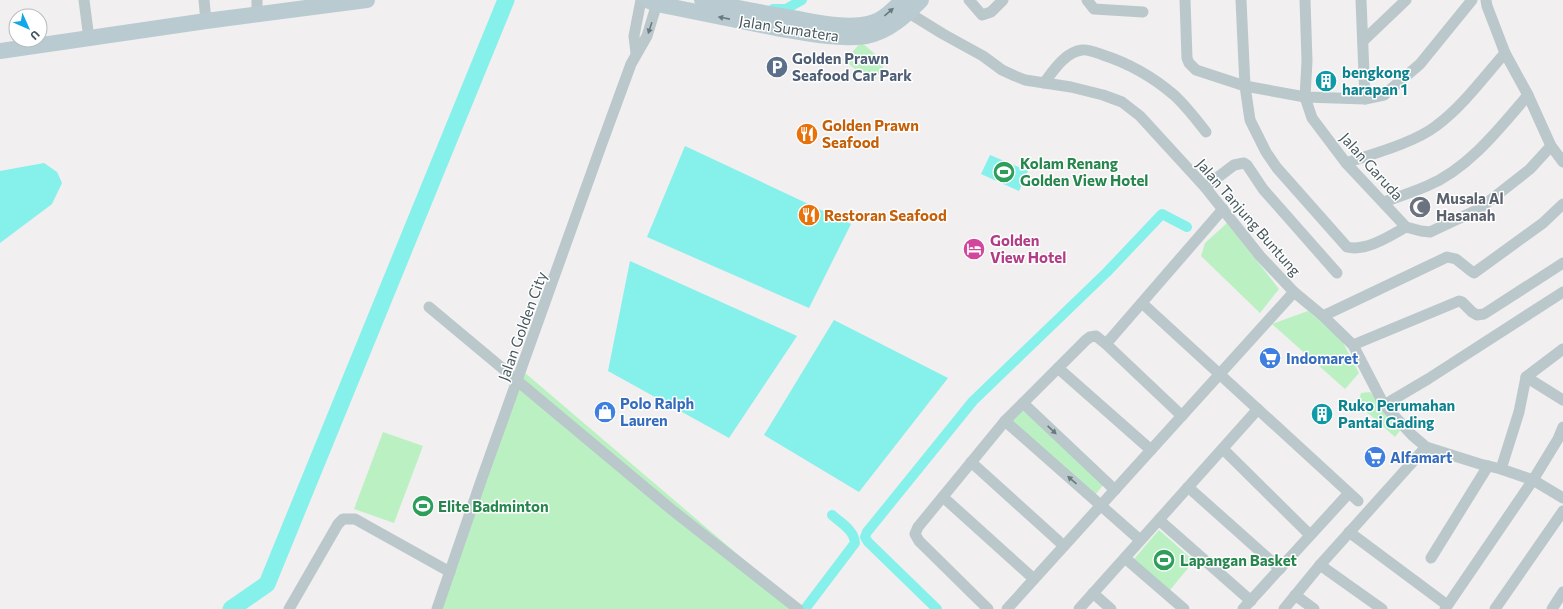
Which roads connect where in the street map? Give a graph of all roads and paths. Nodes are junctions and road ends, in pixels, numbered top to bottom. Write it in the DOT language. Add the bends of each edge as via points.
graph roads {
  1 [pos="84,0"];
  2 [pos="204,0"];
  3 [pos="367,0"];
  4 [pos="641,0"];
  5 [pos="702,0"];
  6 [pos="921,0"];
  7 [pos="968,0"];
  8 [pos="1003,0"];
  9 [pos="1087,0"];
  10 [pos="1185,0"];
  11 [pos="1241,0"];
  12 [pos="1304,0"];
  13 [pos="1361,0"];
  14 [pos="1406,0"];
  15 [pos="1472,0"];
  16 [pos="1486,0"];
  17 [pos="654,1"];
  18 [pos="906,6"];
  19 [pos="257,7"];
  20 [pos="1143,12"];
  21 [pos="206,21"];
  22 [pos="89,39"];
  23 [pos="1363,41"];
  24 [pos="0,51"];
  25 [pos="636,53"];
  26 [pos="1505,54"];
  27 [pos="1044,83"];
  28 [pos="1245,86"];
  29 [pos="1528,95"];
  30 [pos="1305,97"];
  31 [pos="1365,99"];
  32 [pos="1206,132"];
  33 [pos="1551,146"];
  34 [pos="1563,162"];
  35 [pos="1346,163"];
  36 [pos="1205,188"];
  37 [pos="1384,202"];
  38 [pos="1563,204"];
  39 [pos="1223,209"];
  40 [pos="1406,227"];
  41 [pos="1563,263"];
  42 [pos="1337,273"];
  43 [pos="1294,292"];
  44 [pos="1563,292"];
  45 [pos="1142,303"];
  46 [pos="429,307"];
  47 [pos="1323,316"];
  48 [pos="1106,344"];
  49 [pos="1354,345"];
  50 [pos="1563,349"];
  51 [pos="1058,368"];
  52 [pos="1220,374"];
  53 [pos="1526,377"];
  54 [pos="518,382"];
  55 [pos="1563,400"];
  56 [pos="1023,403"];
  57 [pos="1384,404"];
  58 [pos="1258,409"];
  59 [pos="1182,416"];
  60 [pos="1006,421"];
  61 [pos="1563,427"];
  62 [pos="1426,447"];
  63 [pos="1223,449"];
  64 [pos="1151,450"];
  65 [pos="971,462"];
  66 [pos="1488,466"];
  67 [pos="1501,468"];
  68 [pos="1533,480"];
  69 [pos="1188,487"];
  70 [pos="1115,490"];
  71 [pos="1349,493"];
  72 [pos="943,497"];
  73 [pos="1563,498"];
  74 [pos="1358,501"];
  75 [pos="1101,505"];
  76 [pos="1563,511"];
  77 [pos="1159,520"];
  78 [pos="1349,532"];
  79 [pos="1310,535"];
  80 [pos="1140,540"];
  81 [pos="1064,546"];
  82 [pos="1125,558"];
  83 [pos="1431,558"];
  84 [pos="1320,565"];
  85 [pos="1280,569"];
  86 [pos="450,572"];
  87 [pos="1034,579"];
  88 [pos="1563,592"];
  89 [pos="1093,593"];
  90 [pos="1295,595"];
  91 [pos="1247,605"];
  92 [pos="1446,607"];
  93 [pos="289,609"];
  94 [pos="437,609"];
  95 [pos="798,609"];
  96 [pos="988,609"];
  97 [pos="1007,609"];
  98 [pos="1079,609"];
  99 [pos="1111,609"];
  100 [pos="1184,609"];
  101 [pos="1284,609"];
  102 [pos="1314,609"];
  103 [pos="1382,609"];
  104 [pos="1495,609"];
  105 [pos="1552,609"];
  1 -- 22 [label="street"];
  2 -- 21 [label="street"];
  3 -- 19 [label="main road"];
  4 -- 25 [label="street, Jalan Golden City" via="634,36"];
  5 -- 18 [label="main road, Jalan Sumatera, one-way" via="834,25 875,22"];
  6 -- 18 [label="main road, Jalan Sumatera"];
  7 -- 8 [label="street" via="982,15 991,12"];
  9 -- 20 [label="street" via="1094,9"];
  10 -- 28 [label="street" via="1189,63 1203,73"];
  11 -- 28 [label="street"];
  12 -- 30 [label="street, Jalan Garuda" via="1307,61"];
  13 -- 23 [label="street"];
  14 -- 23 [label="street"];
  15 -- 31 [label="street" via="1420,64 1384,95"];
  16 -- 26 [label="street"];
  18 -- 17 [label="main road, Jalan Sumatera, one-way" via="893,25 867,36 829,37"];
  17 -- 25 [label="street, Jalan Golden City, one-way" via="647,36"];
  18 -- 27 [label="street, Jalan Tanjung Buntung" via="943,34 983,56 1002,70 1025,80"];
  19 -- 21 [label="main road"];
  21 -- 22 [label="main road"];
  22 -- 24 [label="main road"];
  23 -- 31 [label="street"];
  25 -- 54 [label="street, Jalan Golden City"];
  26 -- 29 [label="street"];
  26 -- 35 [label="street" via="1459,105 1436,126 1382,151"];
  27 -- 32 [label="street" via="1074,52 1094,52 1119,61 1149,77 1173,95"];
  27 -- 36 [label="street, Jalan Tanjung Buntung" via="1071,87 1122,102 1140,116"];
  28 -- 30 [label="street"];
  28 -- 40 [label="street" via="1250,120 1276,168 1347,247 1357,248 1385,240"];
  29 -- 33 [label="street"];
  29 -- 37 [label="street" via="1484,146 1449,174 1428,186"];
  30 -- 31 [label="street"];
  30 -- 35 [label="street, Jalan Garuda" via="1312,118"];
  33 -- 34 [label="street"];
  33 -- 40 [label="street" via="1530,169 1479,209 1430,232"];
  35 -- 37 [label="street, Jalan Garuda"];
  36 -- 39 [label="street, Jalan Tanjung Buntung"];
  36 -- 42 [label="street" via="1234,165 1244,163 1262,189"];
  37 -- 40 [label="street, Jalan Garuda"];
  38 -- 47 [label="street" via="1544,223 1476,272 1470,272 1456,259 1447,257"];
  39 -- 43 [label="street, Jalan Tanjung Buntung" via="1260,256"];
  39 -- 45 [label="street"];
  41 -- 49 [label="street" via="1481,315 1472,312 1466,304 1459,301"];
  43 -- 47 [label="street, Jalan Tanjung Buntung"];
  43 -- 52 [label="street"];
  44 -- 57 [label="street" via="1428,379"];
  45 -- 48 [label="street"];
  45 -- 52 [label="street"];
  46 -- 54 [label="street"];
  47 -- 49 [label="street, Jalan Tanjung Buntung"];
  48 -- 51 [label="street" via="1096,336 1090,337"];
  48 -- 59 [label="street"];
  49 -- 57 [label="street, Jalan Tanjung Buntung"];
  50 -- 53 [label="street"];
  51 -- 56 [label="street"];
  51 -- 64 [label="street"];
  52 -- 58 [label="street"];
  52 -- 59 [label="street"];
  53 -- 55 [label="street"];
  53 -- 67 [label="street" via="1519,412"];
  54 -- 86 [label="street, Jalan Golden City"];
  54 -- 95 [label="street" via="672,510"];
  56 -- 60 [label="street"];
  56 -- 70 [label="street, one-way"];
  57 -- 62 [label="street, Jalan Tanjung Buntung"];
  58 -- 63 [label="street"];
  58 -- 71 [label="street"];
  59 -- 64 [label="street"];
  60 -- 65 [label="street"];
  75 -- 60 [label="street, one-way"];
  61 -- 68 [label="street"];
  62 -- 66 [label="street, Jalan Tanjung Buntung"];
  62 -- 78 [label="street"];
  63 -- 69 [label="street"];
  63 -- 79 [label="street"];
  64 -- 70 [label="street"];
  65 -- 72 [label="street"];
  65 -- 81 [label="street"];
  66 -- 67 [label="street, Jalan Tanjung Buntung"];
  66 -- 83 [label="street"];
  67 -- 68 [label="street, Jalan Tanjung Buntung"];
  68 -- 73 [label="street, Jalan Tanjung Buntung"];
  68 -- 92 [label="street"];
  69 -- 77 [label="street"];
  69 -- 85 [label="street"];
  70 -- 75 [label="street"];
  71 -- 74 [label="street"];
  71 -- 79 [label="street"];
  72 -- 87 [label="street"];
  72 -- 96 [label="street" via="915,534 919,541"];
  75 -- 80 [label="street"];
  75 -- 81 [label="street"];
  76 -- 104 [label="street"];
  77 -- 80 [label="street"];
  77 -- 91 [label="street"];
  78 -- 84 [label="street"];
  78 -- 92 [label="street"];
  79 -- 85 [label="street"];
  80 -- 82 [label="street"];
  81 -- 87 [label="street"];
  82 -- 89 [label="street"];
  82 -- 100 [label="street"];
  84 -- 90 [label="street"];
  84 -- 103 [label="street"];
  85 -- 91 [label="street"];
  86 -- 93 [label="street" via="355,519 343,519"];
  86 -- 94 [label="street, Jalan Golden City"];
  87 -- 97 [label="street"];
  88 -- 105 [label="street"];
  89 -- 98 [label="street"];
  89 -- 99 [label="street"];
  90 -- 101 [label="street"];
  90 -- 102 [label="street"];
}
